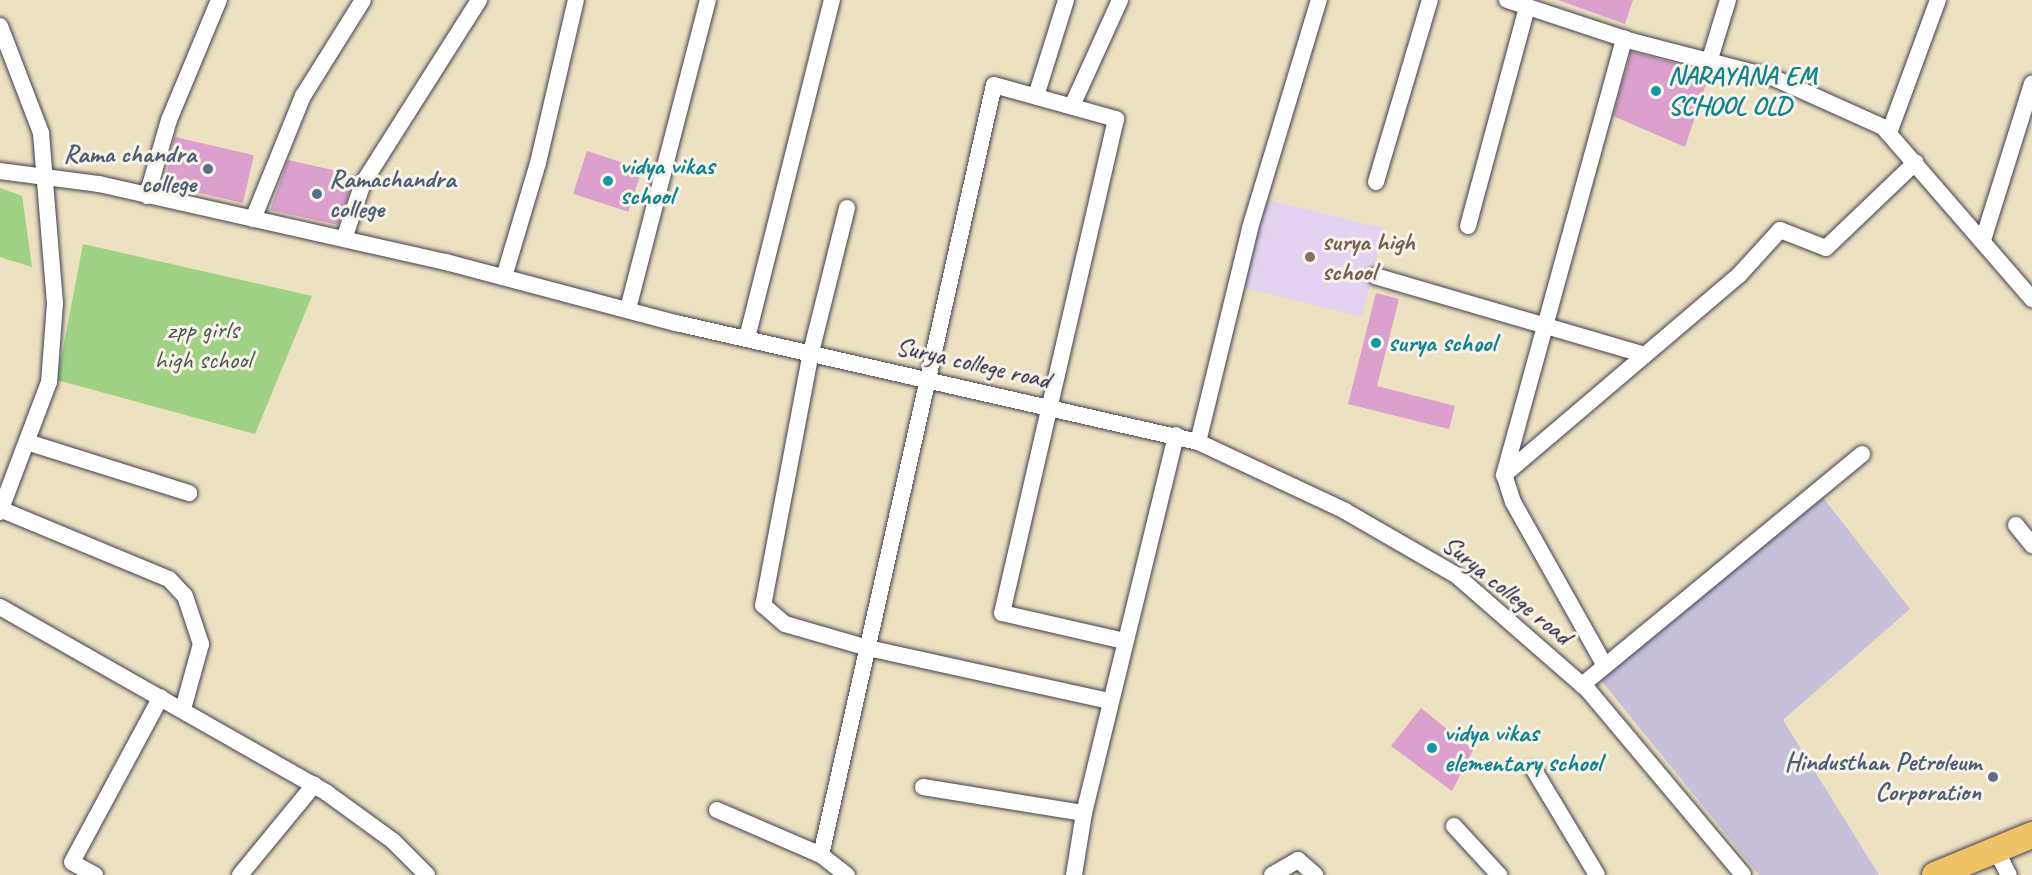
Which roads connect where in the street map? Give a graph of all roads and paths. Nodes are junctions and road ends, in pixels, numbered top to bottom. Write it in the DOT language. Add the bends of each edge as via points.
graph roads {
  1 [pos="219,0"];
  2 [pos="363,0"];
  3 [pos="479,0"];
  4 [pos="576,0"];
  5 [pos="708,0"];
  6 [pos="832,0"];
  7 [pos="1066,0"];
  8 [pos="1120,0"];
  9 [pos="1319,0"];
  10 [pos="1430,0"];
  11 [pos="1507,0"];
  12 [pos="1728,0"];
  13 [pos="1938,0"];
  14 [pos="1527,8"];
  15 [pos="0,26"];
  16 [pos="1624,38"];
  17 [pos="1710,59"];
  18 [pos="2032,84"];
  19 [pos="1036,96"];
  20 [pos="1072,106"];
  21 [pos="1889,133"];
  22 [pos="1916,162"];
  23 [pos="0,171"];
  24 [pos="48,180"];
  25 [pos="1376,182"];
  26 [pos="147,196"];
  27 [pos="847,208"];
  28 [pos="253,219"];
  29 [pos="1468,226"];
  30 [pos="344,239"];
  31 [pos="1983,240"];
  32 [pos="1375,276"];
  33 [pos="504,277"];
  34 [pos="2032,299"];
  35 [pos="628,309"];
  36 [pos="1542,327"];
  37 [pos="747,338"];
  38 [pos="811,352"];
  39 [pos="1646,355"];
  40 [pos="929,379"];
  41 [pos="1053,407"];
  42 [pos="1176,435"];
  43 [pos="1198,442"];
  44 [pos="30,443"];
  45 [pos="1862,454"];
  46 [pos="1504,475"];
  47 [pos="189,493"];
  48 [pos="0,510"];
  49 [pos="2016,525"];
  50 [pos="2032,545"];
  51 [pos="0,607"];
  52 [pos="1124,641"];
  53 [pos="868,648"];
  54 [pos="1604,664"];
  55 [pos="1582,685"];
  56 [pos="161,697"];
  57 [pos="1110,701"];
  58 [pos="183,708"];
  59 [pos="1534,770"];
  60 [pos="314,785"];
  61 [pos="923,787"];
  62 [pos="717,810"];
  63 [pos="1084,813"];
  64 [pos="1454,826"];
  65 [pos="2032,835"];
  66 [pos="1996,850"];
  67 [pos="821,855"];
  68 [pos="95,875"];
  69 [pos="240,875"];
  70 [pos="427,875"];
  71 [pos="847,875"];
  72 [pos="1074,875"];
  73 [pos="1272,875"];
  74 [pos="1316,875"];
  75 [pos="1499,875"];
  76 [pos="1597,875"];
  77 [pos="1743,875"];
  78 [pos="1935,875"];
  79 [pos="2009,875"];
  1 -- 26 [label="street" via="169,120"];
  2 -- 28 [label="street" via="303,96"];
  3 -- 30 [label="street" via="363,183"];
  4 -- 33 [label="street" via="538,163"];
  5 -- 35 [label="street"];
  6 -- 37 [label="street"];
  7 -- 19 [label="street"];
  8 -- 20 [label="street"];
  9 -- 43 [label="street" via="1250,228"];
  10 -- 25 [label="street"];
  11 -- 14 [label="street"];
  12 -- 17 [label="street"];
  13 -- 21 [label="street"];
  14 -- 16 [label="street"];
  14 -- 29 [label="street"];
  15 -- 24 [label="street" via="41,133"];
  16 -- 17 [label="street"];
  16 -- 36 [label="street"];
  17 -- 21 [label="street" via="1774,78"];
  18 -- 31 [label="street"];
  19 -- 20 [label="street"];
  19 -- 40 [label="street" via="994,85"];
  20 -- 41 [label="street" via="1116,119"];
  21 -- 22 [label="street"];
  22 -- 31 [label="street"];
  22 -- 39 [label="street" via="1826,248 1780,230 1740,274"];
  23 -- 24 [label="street, Surya college road"];
  24 -- 26 [label="street, Surya college road" via="99,184"];
  24 -- 44 [label="street" via="53,339 49,382"];
  26 -- 28 [label="street, Surya college road"];
  27 -- 38 [label="street"];
  28 -- 30 [label="street, Surya college road"];
  30 -- 33 [label="street, Surya college road"];
  31 -- 34 [label="street"];
  32 -- 36 [label="street"];
  33 -- 35 [label="street, Surya college road"];
  35 -- 37 [label="street, Surya college road"];
  36 -- 39 [label="street"];
  36 -- 46 [label="street"];
  37 -- 38 [label="street, Surya college road"];
  38 -- 40 [label="street, Surya college road"];
  38 -- 53 [label="street" via="763,605 785,624"];
  39 -- 46 [label="street"];
  40 -- 41 [label="street, Surya college road"];
  40 -- 53 [label="street"];
  41 -- 42 [label="street, Surya college road"];
  41 -- 52 [label="street" via="1002,613"];
  42 -- 43 [label="street, Surya college road"];
  42 -- 52 [label="street"];
  43 -- 55 [label="street, Surya college road" via="1414,548 1456,575"];
  44 -- 47 [label="street"];
  44 -- 48 [label="street"];
  45 -- 54 [label="street"];
  46 -- 54 [label="street"];
  48 -- 58 [label="street" via="169,579 184,596 201,644"];
  49 -- 50 [label="street"];
  51 -- 56 [label="street"];
  52 -- 57 [label="street"];
  53 -- 57 [label="street"];
  53 -- 67 [label="street"];
  54 -- 55 [label="street"];
  55 -- 77 [label="street, Surya college road"];
  56 -- 58 [label="street"];
  56 -- 68 [label="street" via="72,862"];
  57 -- 63 [label="street"];
  58 -- 60 [label="street"];
  59 -- 76 [label="street"];
  60 -- 69 [label="street"];
  60 -- 70 [label="street" via="393,841"];
  61 -- 63 [label="street"];
  62 -- 67 [label="street"];
  63 -- 72 [label="street"];
  64 -- 75 [label="street"];
  65 -- 66 [label="main road"];
  66 -- 78 [label="main road"];
  66 -- 79 [label="street"];
  67 -- 71 [label="street"];
  73 -- 74 [label="street" via="1298,860"];
}
